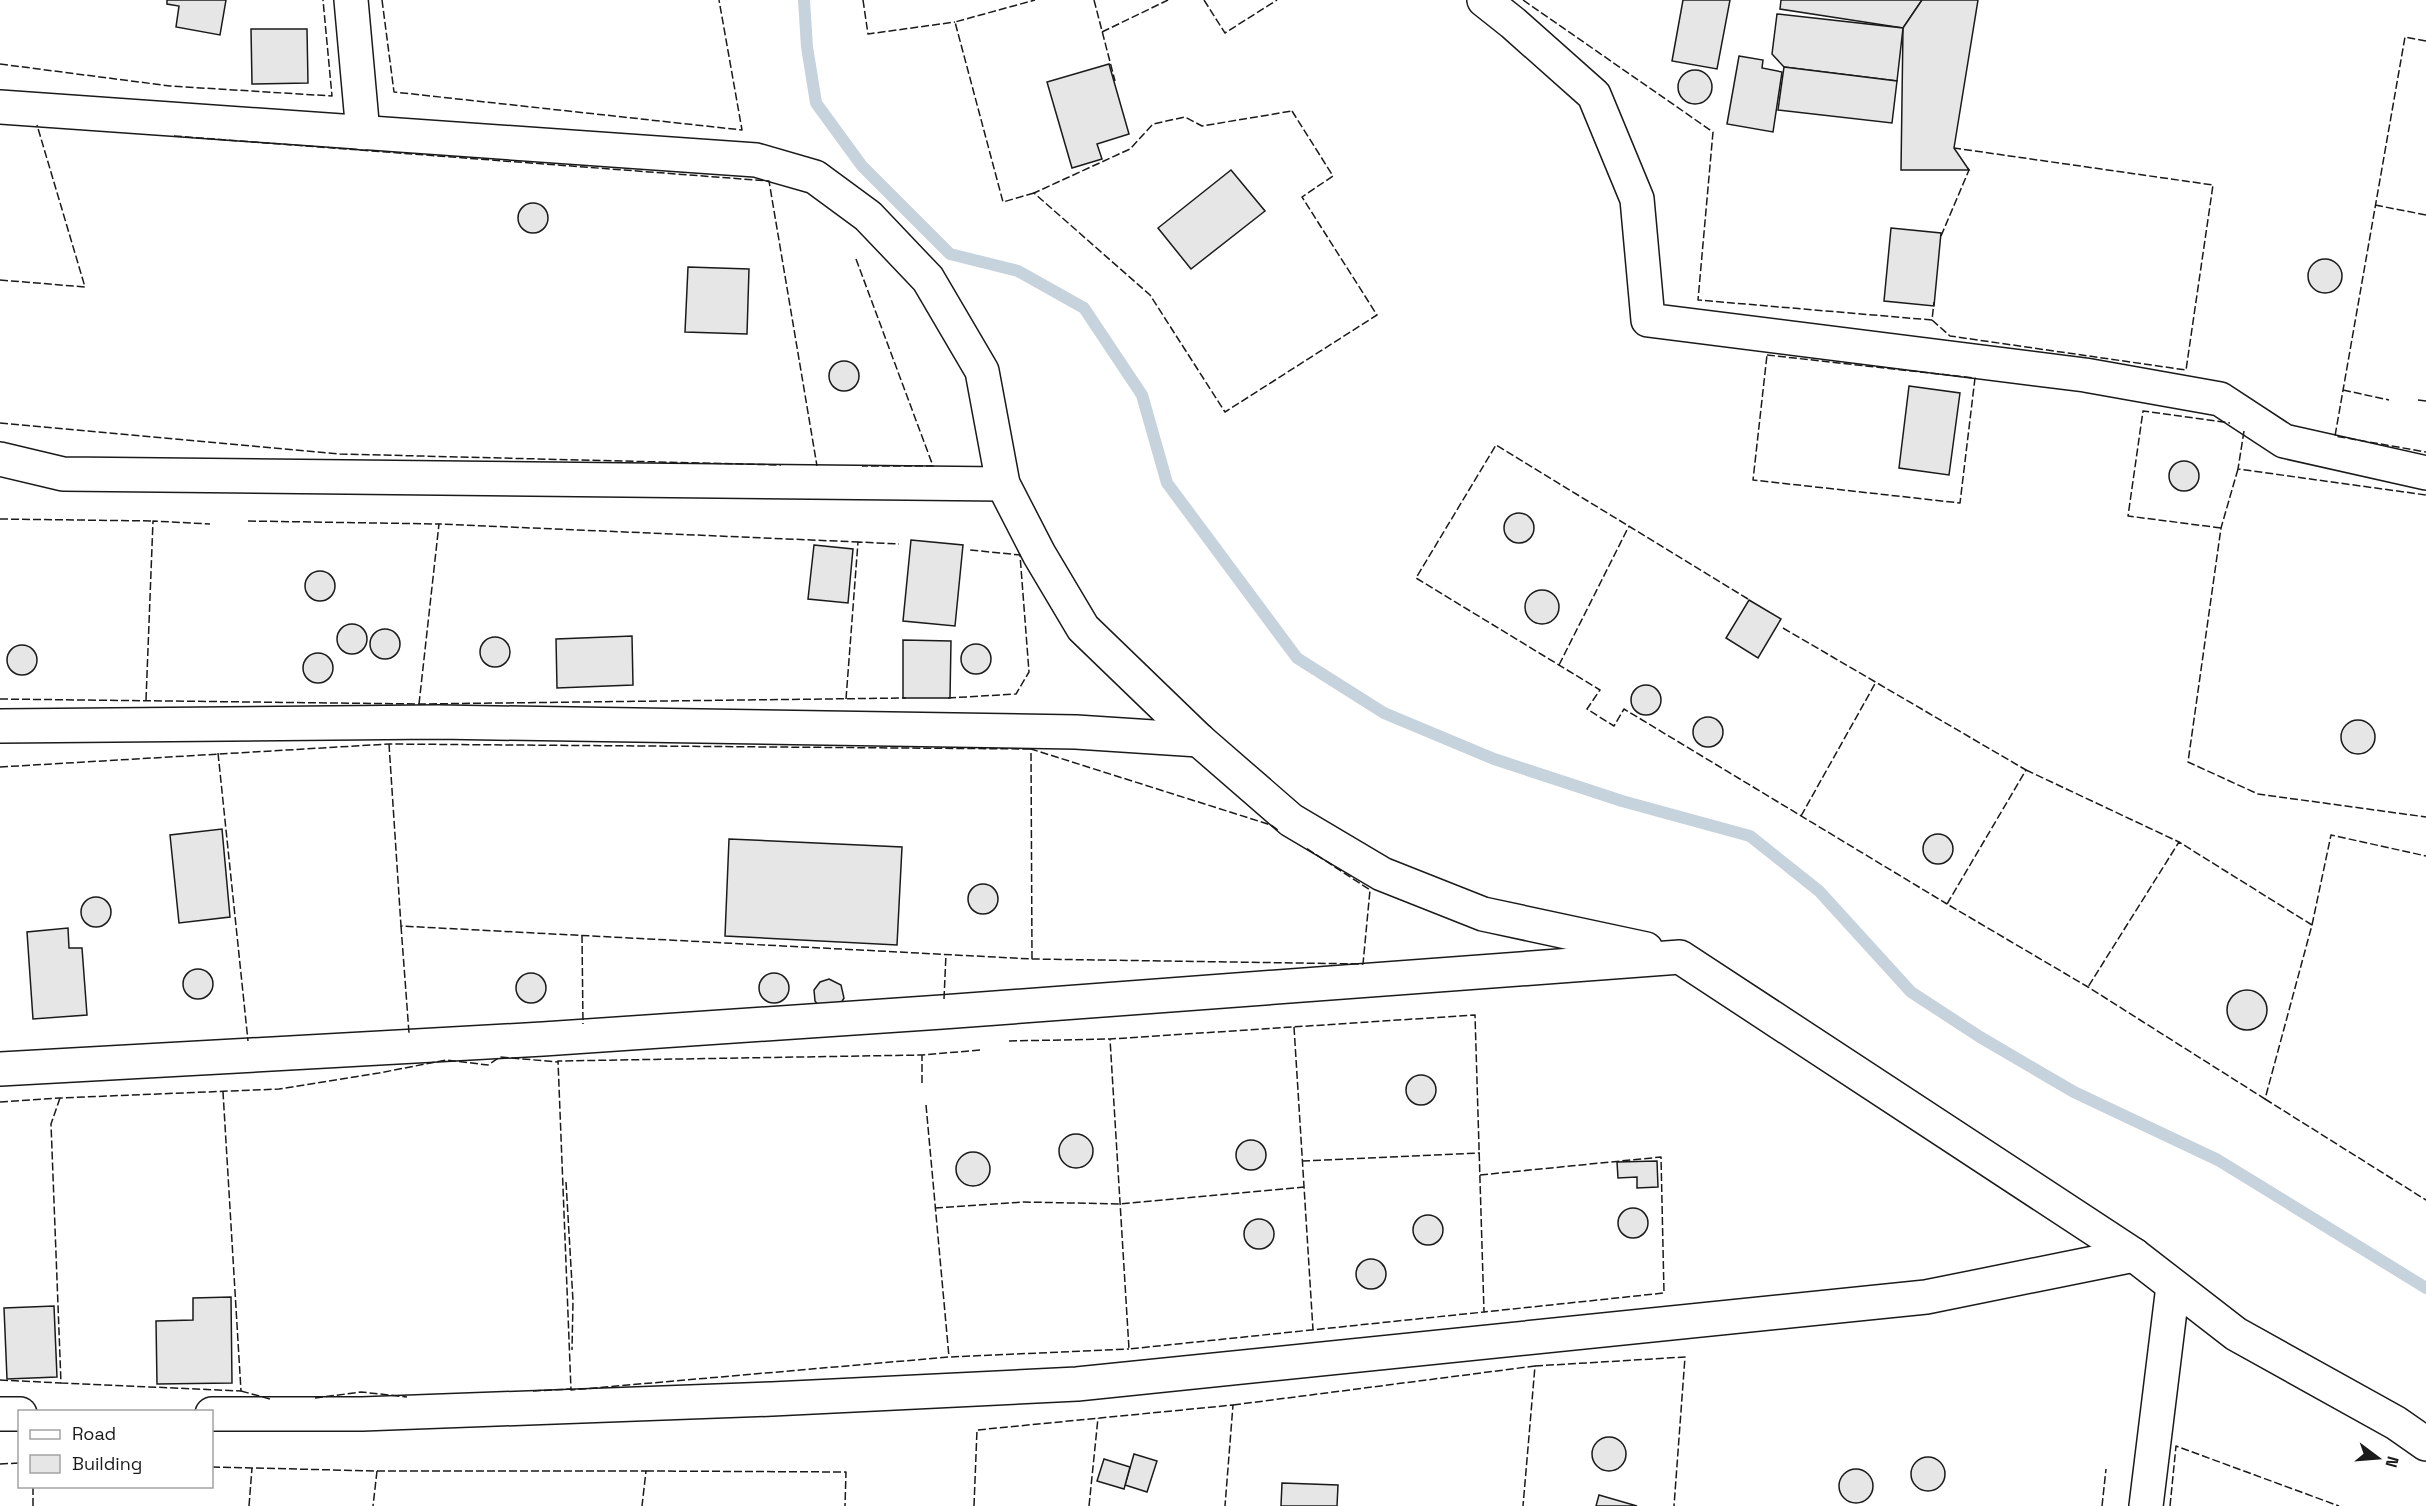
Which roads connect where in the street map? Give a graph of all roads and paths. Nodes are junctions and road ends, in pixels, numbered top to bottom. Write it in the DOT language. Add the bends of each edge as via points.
graph roads {
  1 [pos="351,0"];
  2 [pos="1484,0"];
  3 [pos="0,107"];
  4 [pos="363,133"];
  5 [pos="0,459"];
  6 [pos="2426,473"];
  7 [pos="1003,484"];
  8 [pos="0,726"];
  9 [pos="1199,740"];
  10 [pos="1680,957"];
  11 [pos="0,1069"];
  12 [pos="2134,1255"];
  13 [pos="2174,1286"];
  14 [pos="0,1414"];
  15 [pos="18,1414"];
  16 [pos="213,1414"];
  17 [pos="2426,1444"];
  18 [pos="2146,1506"];
  1 -- 4 [label="street"];
  2 -- 6 [label="street" via="1594,95 1637,199 1648,320 2085,375 2220,399 2284,441"];
  3 -- 4 [label="street"];
  4 -- 7 [label="street" via="756,160 815,177 868,216 928,279 982,371"];
  5 -- 7 [label="street" via="63,474"];
  7 -- 9 [label="street" via="1083,628"];
  8 -- 9 [label="street" via="438,722 1064,732"];
  9 -- 10 [label="street" via="1291,820 1382,874 1483,914"];
  10 -- 11 [label="street" via="555,1039"];
  10 -- 12 [label="street"];
  12 -- 13 [label="street"];
  12 -- 16 [label="street" via="1926,1297 1077,1384 362,1414"];
  13 -- 17 [label="street" via="2236,1334 2396,1423"];
  13 -- 18 [label="street"];
  14 -- 15 [label="street"];
}
